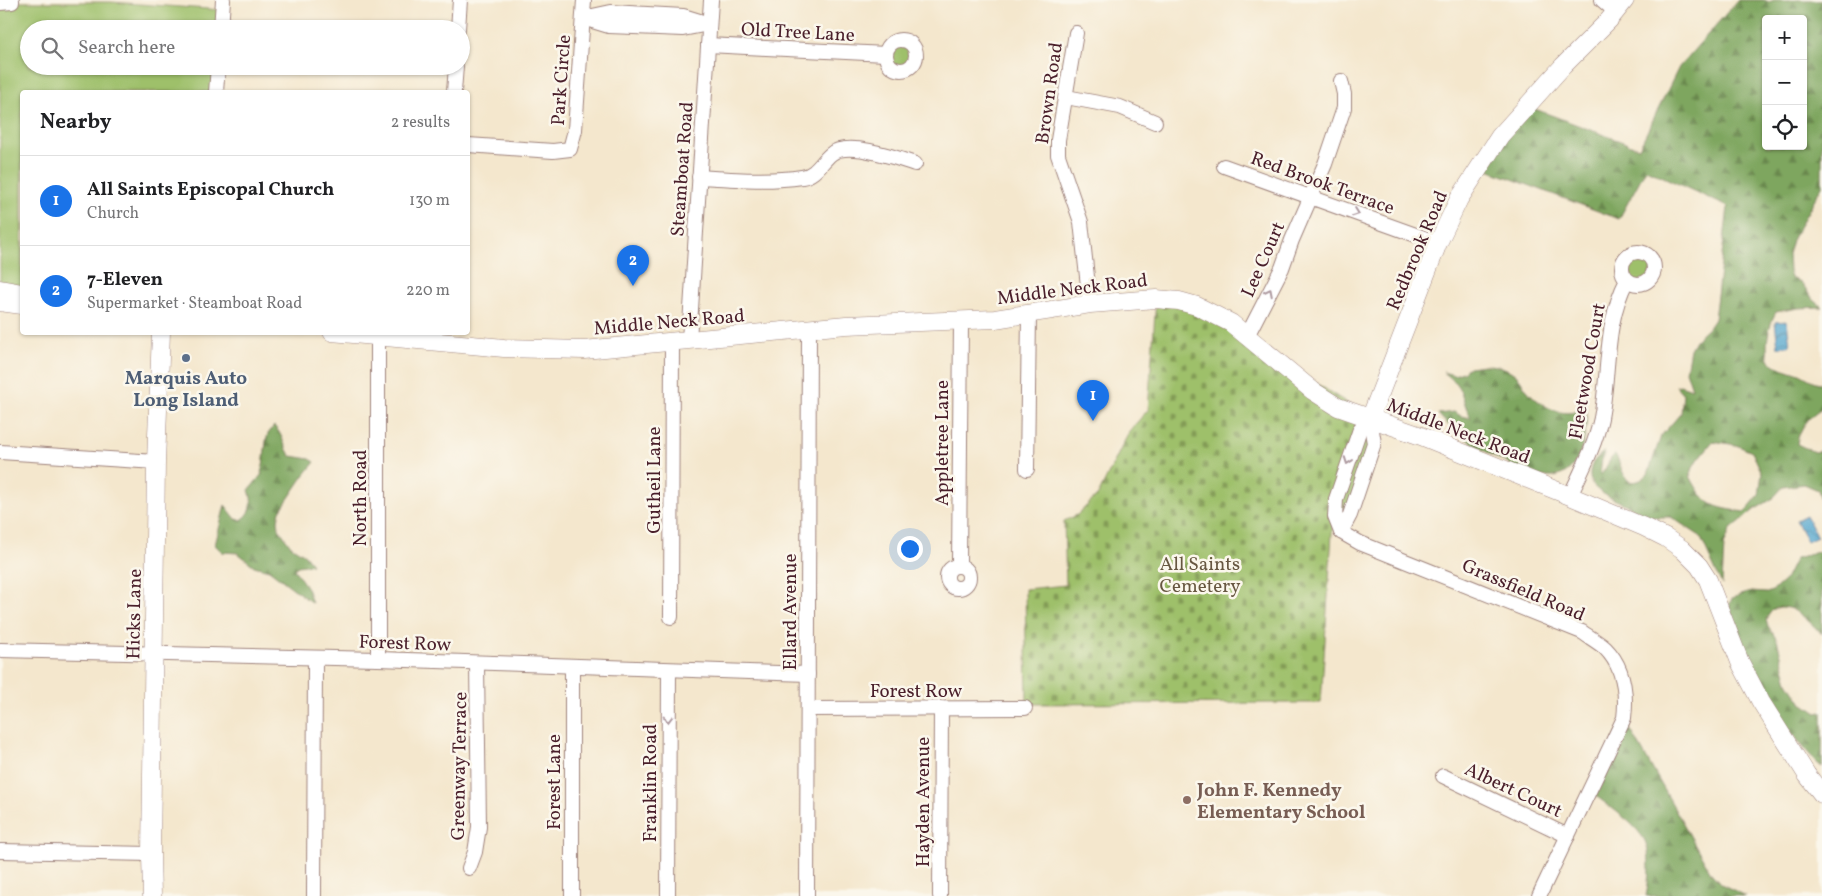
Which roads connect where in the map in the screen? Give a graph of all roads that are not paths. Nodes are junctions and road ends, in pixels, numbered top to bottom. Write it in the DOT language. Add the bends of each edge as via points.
graph roads {
  1 [pos="12,0"];
  2 [pos="223,0"];
  3 [pos="460,0"];
  4 [pos="584,0"];
  5 [pos="711,0"];
  6 [pos="1602,0"];
  7 [pos="0,3"];
  8 [pos="1620,6"];
  9 [pos="583,18"];
  10 [pos="222,20"];
  11 [pos="459,20"];
  12 [pos="709,24"];
  13 [pos="1076,33"];
  14 [pos="708,44"];
  15 [pos="886,54"];
  16 [pos="217,75"];
  17 [pos="455,75"];
  18 [pos="1341,81"];
  19 [pos="216,90"];
  20 [pos="454,90"];
  21 [pos="1066,97"];
  22 [pos="1155,122"];
  23 [pos="470,145"];
  24 [pos="915,164"];
  25 [pos="1224,166"];
  26 [pos="699,177"];
  27 [pos="1310,197"];
  28 [pos="1438,243"];
  29 [pos="1627,280"];
  30 [pos="0,289"];
  31 [pos="20,293"];
  32 [pos="0,302"];
  33 [pos="1090,304"];
  34 [pos="20,305"];
  35 [pos="1029,314"];
  36 [pos="961,321"];
  37 [pos="809,328"];
  38 [pos="161,335"];
  39 [pos="360,335"];
  40 [pos="1247,336"];
  41 [pos="378,337"];
  42 [pos="680,341"];
  43 [pos="1370,419"];
  44 [pos="0,452"];
  45 [pos="156,462"];
  46 [pos="1028,470"];
  47 [pos="1570,496"];
  48 [pos="1341,532"];
  49 [pos="958,565"];
  50 [pos="671,618"];
  51 [pos="0,650"];
  52 [pos="153,654"];
  53 [pos="316,658"];
  54 [pos="378,660"];
  55 [pos="478,663"];
  56 [pos="572,667"];
  57 [pos="669,670"];
  58 [pos="808,674"];
  59 [pos="941,708"];
  60 [pos="1025,708"];
  61 [pos="808,709"];
  62 [pos="1788,744"];
  63 [pos="1443,776"];
  64 [pos="1822,777"];
  65 [pos="1822,794"];
  66 [pos="1568,836"];
  67 [pos="0,851"];
  68 [pos="151,854"];
  69 [pos="469,868"];
  70 [pos="152,896"];
  71 [pos="314,896"];
  72 [pos="572,896"];
  73 [pos="668,896"];
  74 [pos="807,896"];
  75 [pos="940,896"];
  76 [pos="1539,896"];
  1 -- 7 [label="street"];
  2 -- 10 [label="street"];
  3 -- 11 [label="street"];
  4 -- 9 [label="street, Park Circle"];
  5 -- 12 [label="street, Steamboat Road"];
  6 -- 8 [label="street"];
  8 -- 28 [label="main road, Redbrook Road" via="1500,136 1456,204"];
  9 -- 12 [label="street" via="609,26 683,29"];
  9 -- 23 [label="street, Park Circle" via="575,130 570,149 553,151"];
  12 -- 14 [label="street, Steamboat Road"];
  13 -- 21 [label="street, Brown Road"];
  14 -- 15 [label="street, Old Tree Lane"];
  14 -- 26 [label="street, Steamboat Road"];
  16 -- 19 [label="street"];
  17 -- 20 [label="street"];
  18 -- 27 [label="street, Lee Court" via="1344,108"];
  21 -- 22 [label="street" via="1120,107"];
  21 -- 33 [label="street, Brown Road" via="1058,155 1081,222"];
  24 -- 26 [label="street" via="886,154 840,149 816,171 804,177 744,180"];
  25 -- 27 [label="street, Red Brook Terrace"];
  26 -- 42 [label="street, Steamboat Road"];
  27 -- 28 [label="street, Red Brook Terrace, one-way"];
  40 -- 27 [label="street, Lee Court, one-way" via="1282,268"];
  28 -- 43 [label="main road, Redbrook Road"];
  29 -- 47 [label="street, Fleetwood Court" via="1613,317 1597,434"];
  30 -- 31 [label="main road"];
  32 -- 34 [label="main road"];
  33 -- 35 [label="main road, Middle Neck Road"];
  33 -- 40 [label="main road, Middle Neck Road" via="1156,299 1179,301 1215,314"];
  35 -- 36 [label="main road, Middle Neck Road"];
  35 -- 46 [label="street"];
  36 -- 37 [label="main road, Middle Neck Road"];
  36 -- 49 [label="street, Appletree Lane"];
  37 -- 42 [label="main road, Middle Neck Road"];
  37 -- 58 [label="street, Ellard Avenue"];
  38 -- 45 [label="main road, Hicks Lane"];
  39 -- 41 [label="main road, Middle Neck Road"];
  40 -- 43 [label="main road, Middle Neck Road" via="1322,398"];
  41 -- 42 [label="main road, Middle Neck Road" via="552,350 607,349"];
  41 -- 54 [label="street, North Road"];
  42 -- 50 [label="street, Gutheil Lane"];
  43 -- 47 [label="main road, Middle Neck Road"];
  43 -- 48 [label="street" via="1374,443 1350,515"];
  43 -- 48 [label="street, one-way" via="1360,430 1336,499 1335,517"];
  44 -- 45 [label="street"];
  45 -- 52 [label="main road, Hicks Lane"];
  47 -- 62 [label="main road, Middle Neck Road" via="1666,538 1699,566 1708,580 1740,662"];
  48 -- 66 [label="street, Grassfield Road" via="1360,543 1582,632 1605,648 1619,668 1624,686 1624,718"];
  51 -- 52 [label="street, Forest Row"];
  52 -- 53 [label="street, Forest Row"];
  52 -- 68 [label="main road, Hicks Lane"];
  53 -- 54 [label="street, Forest Row"];
  53 -- 71 [label="street"];
  54 -- 55 [label="street, Forest Row"];
  55 -- 56 [label="street, Forest Row"];
  55 -- 69 [label="street, Greenway Terrace" via="479,827"];
  56 -- 57 [label="street, Forest Row"];
  56 -- 72 [label="street, Forest Lane"];
  57 -- 58 [label="street, Forest Row"];
  57 -- 73 [label="street, Franklin Road, one-way"];
  58 -- 61 [label="street, Ellard Avenue"];
  59 -- 60 [label="street, Forest Row"];
  59 -- 61 [label="street, Forest Row"];
  59 -- 75 [label="street, Hayden Avenue"];
  61 -- 74 [label="street, Ellard Avenue"];
  62 -- 64 [label="main road, Middle Neck Road"];
  62 -- 65 [label="main road, Middle Neck Road"];
  63 -- 66 [label="street, Albert Court"];
  66 -- 76 [label="street, Grassfield Road"];
  67 -- 68 [label="street"];
  68 -- 70 [label="main road, Hicks Lane"];
}
